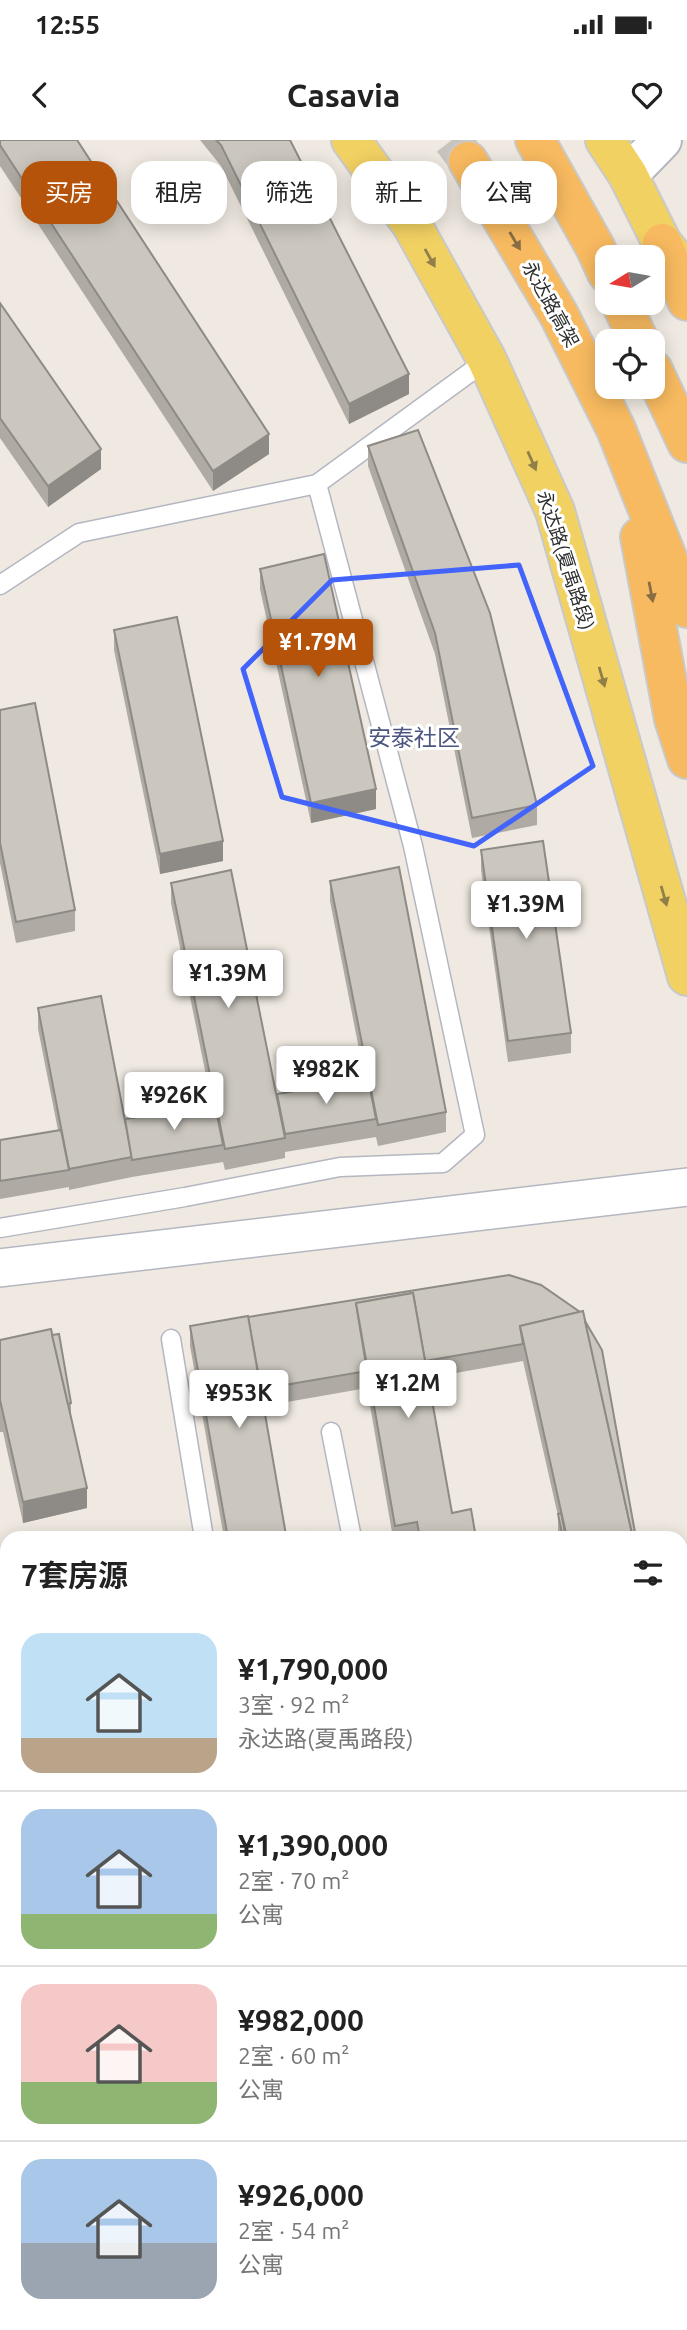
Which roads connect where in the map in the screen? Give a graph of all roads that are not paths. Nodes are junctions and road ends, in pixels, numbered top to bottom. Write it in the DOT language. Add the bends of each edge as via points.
graph roads {
  1 [pos="351,140"];
  2 [pos="535,140"];
  3 [pos="605,140"];
  4 [pos="662,140"];
  5 [pos="628,175"];
  6 [pos="505,224"];
  7 [pos="662,243"];
  8 [pos="595,251"];
  9 [pos="687,274"];
  10 [pos="687,301"];
  11 [pos="487,360"];
  12 [pos="665,396"];
  13 [pos="616,429"];
  14 [pos="687,443"];
  15 [pos="317,484"];
  16 [pos="0,584"];
  17 [pos="687,608"];
  18 [pos="687,759"];
  19 [pos="687,976"];
  20 [pos="687,1186"];
  21 [pos="0,1228"];
  22 [pos="0,1268"];
  23 [pos="171,1339"];
  24 [pos="331,1432"];
  25 [pos="203,1531"];
  26 [pos="351,1531"];
  1 -- 11 [label="main road, 永达路(夏禹路段), one-way" via="412,225"];
  2 -- 8 [label="highway"];
  3 -- 5 [label="main road"];
  4 -- 5 [label="main road"];
  5 -- 7 [label="main road"];
  6 -- 13 [label="highway, 永达路高架, one-way" via="559,315"];
  7 -- 9 [label="main road"];
  7 -- 10 [label="highway"];
  11 -- 15 [label="lane"];
  11 -- 19 [label="main road, 永达路(夏禹路段), one-way" via="555,511"];
  12 -- 14 [label="highway"];
  13 -- 17 [label="highway, 永达路高架"];
  13 -- 18 [label="highway, one-way" via="674,719"];
  15 -- 16 [label="lane" via="79,533"];
  15 -- 21 [label="lane" via="413,846 475,1135 443,1163 340,1167"];
  20 -- 22 [label="street"];
  23 -- 25 [label="lane"];
  24 -- 26 [label="lane"];
}
